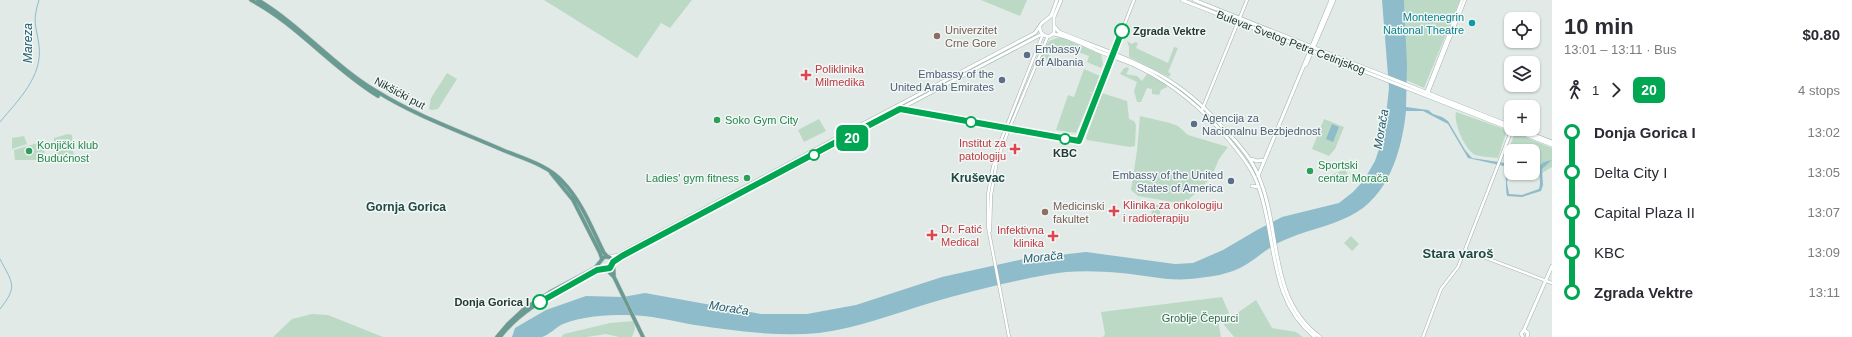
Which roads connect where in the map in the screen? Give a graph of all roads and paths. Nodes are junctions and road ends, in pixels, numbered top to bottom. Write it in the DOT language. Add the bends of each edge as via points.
graph roads {
  1 [pos="251,0"];
  2 [pos="258,0"];
  3 [pos="1057,0"];
  4 [pos="1061,0"];
  5 [pos="1134,0"];
  6 [pos="1182,0"];
  7 [pos="1194,0"];
  8 [pos="1247,0"];
  9 [pos="1333,0"];
  10 [pos="1464,0"];
  11 [pos="1239,20"];
  12 [pos="1046,21"];
  13 [pos="1055,26"];
  14 [pos="1040,28"];
  15 [pos="1042,34"];
  16 [pos="1053,34"];
  17 [pos="1048,36"];
  18 [pos="1312,49"];
  19 [pos="1112,55"];
  20 [pos="1427,93"];
  21 [pos="1203,109"];
  22 [pos="422,116"];
  23 [pos="1504,123"];
  24 [pos="1504,126"];
  25 [pos="852,129"];
  26 [pos="854,133"];
  27 [pos="845,136"];
  28 [pos="1510,136"];
  29 [pos="1530,136"];
  30 [pos="1537,136"];
  31 [pos="1552,142"];
  32 [pos="1552,145"];
  33 [pos="1250,159"];
  34 [pos="1264,160"];
  35 [pos="551,173"];
  36 [pos="1258,175"];
  37 [pos="1256,179"];
  38 [pos="1252,186"];
  39 [pos="1259,187"];
  40 [pos="1269,216"];
  41 [pos="990,233"];
  42 [pos="1465,250"];
  43 [pos="609,257"];
  44 [pos="601,261"];
  45 [pos="613,264"];
  46 [pos="1552,266"];
  47 [pos="605,269"];
  48 [pos="614,277"];
  49 [pos="1546,281"];
  50 [pos="1552,283"];
  51 [pos="1282,287"];
  52 [pos="553,292"];
  53 [pos="1526,331"];
  54 [pos="497,337"];
  55 [pos="500,337"];
  56 [pos="643,337"];
  57 [pos="1009,337"];
  58 [pos="1315,337"];
  59 [pos="1320,337"];
  60 [pos="1423,337"];
  61 [pos="1522,337"];
  62 [pos="1527,337"];
  1 -- 22 [label="main road" via="274,14 363,86 397,106"];
  2 -- 22 [label="main road, Nikšićki put" via="361,82"];
  3 -- 12 [label="main road" via="1051,16"];
  4 -- 13 [label="main road" via="1054,17"];
  5 -- 19 [label="street"];
  6 -- 11 [label="main road, Bulevar Svetog Petra Cetinjskog"];
  7 -- 11 [label="main road, Bulevar Svetog Petra Cetinjskog"];
  8 -- 11 [label="street"];
  9 -- 18 [label="main road"];
  10 -- 20 [label="street"];
  11 -- 18 [label="main road, Bulevar Svetog Petra Cetinjskog"];
  11 -- 21 [label="street"];
  12 -- 13 [label="main road"];
  12 -- 14 [label="main road"];
  13 -- 16 [label="main road"];
  13 -- 19 [label="main road" via="1059,32"];
  14 -- 15 [label="main road"];
  14 -- 25 [label="main road" via="1035,33"];
  15 -- 17 [label="main road"];
  15 -- 26 [label="main road"];
  15 -- 41 [label="street" via="1006,128 990,179 987,209"];
  16 -- 17 [label="main road"];
  16 -- 19 [label="main road"];
  17 -- 41 [label="street" via="1010,127 995,171"];
  18 -- 20 [label="main road, Bulevar Svetog Petra Cetinjskog"];
  18 -- 34 [label="main road"];
  19 -- 21 [label="main road" via="1139,64 1162,76"];
  20 -- 23 [label="main road"];
  20 -- 24 [label="main road"];
  21 -- 33 [label="main road"];
  21 -- 37 [label="main road" via="1242,155"];
  22 -- 35 [label="main road, Nikšićki put" via="528,160"];
  25 -- 26 [label="main road"];
  25 -- 27 [label="main road" via="846,129"];
  26 -- 27 [label="main road" via="852,138"];
  27 -- 43 [label="main road" via="617,256"];
  27 -- 45 [label="main road" via="622,256"];
  28 -- 42 [label="street"];
  29 -- 32 [label="main road"];
  30 -- 31 [label="main road"];
  33 -- 34 [label="main road"];
  33 -- 36 [label="main road"];
  34 -- 36 [label="main road"];
  35 -- 43 [label="main road, Nikšićki put" via="561,180 575,197 604,253"];
  35 -- 44 [label="main road, Nikšićki put" via="573,200 600,253"];
  36 -- 37 [label="main road"];
  36 -- 40 [label="main road"];
  37 -- 39 [label="main road"];
  38 -- 39 [label="main road"];
  39 -- 40 [label="main road"];
  40 -- 51 [label="main road"];
  41 -- 57 [label="street"];
  42 -- 49 [label="street"];
  42 -- 60 [label="street" via="1458,267 1441,289"];
  43 -- 44 [label="main road"];
  43 -- 45 [label="main road, Nikšićki put"];
  44 -- 47 [label="main road, Nikšićki put"];
  44 -- 52 [label="main road" via="595,268"];
  45 -- 47 [label="main road"];
  45 -- 48 [label="main road"];
  46 -- 49 [label="main road"];
  47 -- 48 [label="main road, Nikšićki put"];
  47 -- 52 [label="main road"];
  48 -- 56 [label="main road"];
  49 -- 50 [label="street"];
  49 -- 53 [label="main road"];
  51 -- 58 [label="main road" via="1293,314"];
  51 -- 59 [label="main road" via="1296,313"];
  52 -- 54 [label="main road" via="523,310"];
  52 -- 55 [label="main road" via="518,318"];
  53 -- 61 [label="main road" via="1521,332"];
  53 -- 62 [label="main road"];
}
